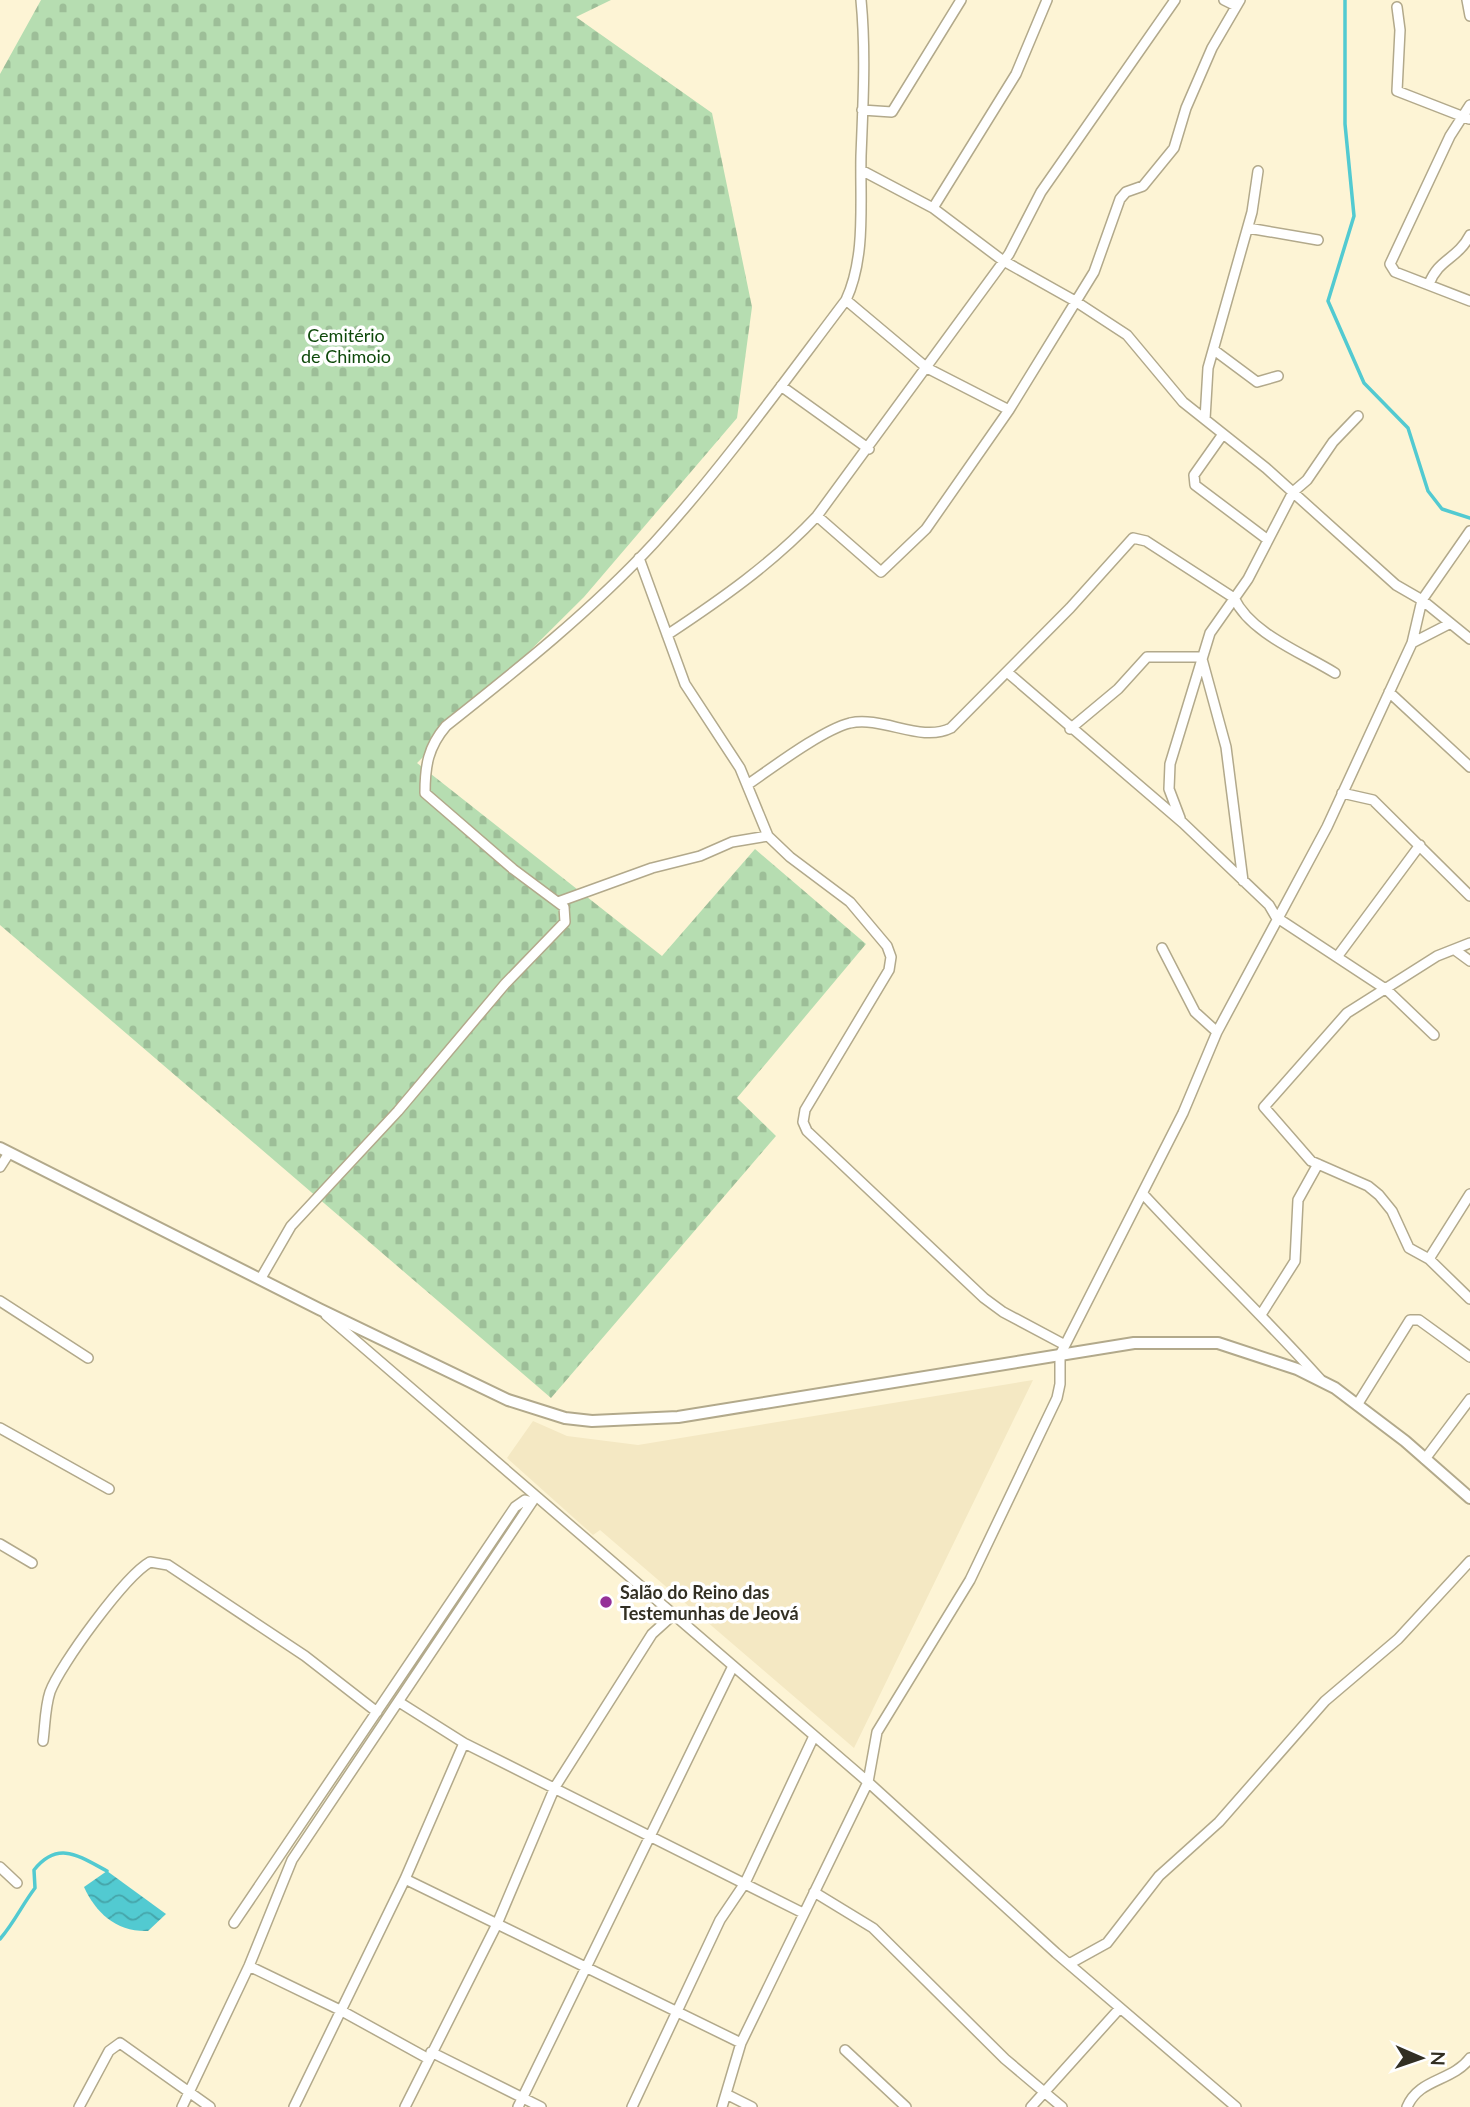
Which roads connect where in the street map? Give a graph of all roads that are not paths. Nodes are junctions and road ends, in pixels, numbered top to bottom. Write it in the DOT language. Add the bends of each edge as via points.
graph roads {
  1 [pos="861,0"];
  2 [pos="961,0"];
  3 [pos="1047,0"];
  4 [pos="1175,0"];
  5 [pos="1224,0"];
  6 [pos="1467,0"];
  7 [pos="1238,3"];
  8 [pos="1397,7"];
  9 [pos="1470,14"];
  10 [pos="1470,105"];
  11 [pos="863,110"];
  12 [pos="1468,118"];
  13 [pos="861,170"];
  14 [pos="1258,171"];
  15 [pos="933,208"];
  16 [pos="1248,228"];
  17 [pos="1470,235"];
  18 [pos="1318,240"];
  19 [pos="1002,260"];
  20 [pos="1429,284"];
  21 [pos="846,300"];
  22 [pos="1075,301"];
  23 [pos="1470,302"];
  24 [pos="1214,350"];
  25 [pos="927,369"];
  26 [pos="1278,376"];
  27 [pos="781,386"];
  28 [pos="1009,410"];
  29 [pos="1358,416"];
  30 [pos="1205,419"];
  31 [pos="1223,434"];
  32 [pos="869,449"];
  33 [pos="1293,492"];
  34 [pos="817,516"];
  35 [pos="1470,531"];
  36 [pos="1268,540"];
  37 [pos="639,558"];
  38 [pos="1234,598"];
  39 [pos="1422,600"];
  40 [pos="1448,624"];
  41 [pos="667,635"];
  42 [pos="1470,639"];
  43 [pos="1412,643"];
  44 [pos="1202,657"];
  45 [pos="1007,672"];
  46 [pos="1335,673"];
  47 [pos="1389,692"];
  48 [pos="1070,729"];
  49 [pos="1470,768"];
  50 [pos="747,785"];
  51 [pos="1342,793"];
  52 [pos="1183,823"];
  53 [pos="768,836"];
  54 [pos="1420,845"];
  55 [pos="1243,881"];
  56 [pos="1470,896"];
  57 [pos="558,902"];
  58 [pos="1276,917"];
  59 [pos="1470,943"];
  60 [pos="1162,948"];
  61 [pos="1455,950"];
  62 [pos="1337,957"];
  63 [pos="1470,961"];
  64 [pos="1387,990"];
  65 [pos="1217,1032"];
  66 [pos="1434,1035"];
  67 [pos="5,1150"];
  68 [pos="1318,1164"];
  69 [pos="0,1167"];
  70 [pos="1143,1194"];
  71 [pos="1470,1194"];
  72 [pos="1429,1259"];
  73 [pos="261,1278"];
  74 [pos="1470,1299"];
  75 [pos="0,1301"];
  76 [pos="319,1309"];
  77 [pos="1262,1313"];
  78 [pos="1063,1350"];
  79 [pos="88,1357"];
  80 [pos="1470,1357"];
  81 [pos="1320,1378"];
  82 [pos="1470,1399"];
  83 [pos="1357,1405"];
  84 [pos="0,1428"];
  85 [pos="1425,1459"];
  86 [pos="109,1489"];
  87 [pos="1470,1498"];
  88 [pos="534,1499"];
  89 [pos="0,1544"];
  90 [pos="1470,1561"];
  91 [pos="32,1563"];
  92 [pos="673,1615"];
  93 [pos="733,1666"];
  94 [pos="399,1702"];
  95 [pos="377,1712"];
  96 [pos="814,1736"];
  97 [pos="43,1741"];
  98 [pos="464,1743"];
  99 [pos="868,1782"];
  100 [pos="555,1787"];
  101 [pos="651,1838"];
  102 [pos="0,1867"];
  103 [pos="405,1879"];
  104 [pos="745,1882"];
  105 [pos="17,1883"];
  106 [pos="814,1892"];
  107 [pos="803,1913"];
  108 [pos="234,1923"];
  109 [pos="497,1924"];
  110 [pos="1069,1964"];
  111 [pos="249,1966"];
  112 [pos="588,1969"];
  113 [pos="1120,2008"];
  114 [pos="340,2010"];
  115 [pos="678,2015"];
  116 [pos="741,2043"];
  117 [pos="845,2050"];
  118 [pos="429,2055"];
  119 [pos="1470,2059"];
  120 [pos="1045,2092"];
  121 [pos="190,2094"];
  122 [pos="726,2094"];
  123 [pos="521,2102"];
  124 [pos="79,2107"];
  125 [pos="182,2107"];
  126 [pos="210,2107"];
  127 [pos="294,2107"];
  128 [pos="405,2107"];
  129 [pos="541,2107"];
  130 [pos="632,2107"];
  131 [pos="722,2107"];
  132 [pos="752,2107"];
  133 [pos="906,2107"];
  134 [pos="1031,2107"];
  135 [pos="1062,2107"];
  136 [pos="1236,2107"];
  137 [pos="1407,2107"];
  1 -- 11 [label="street"];
  2 -- 11 [label="street" via="892,112"];
  3 -- 15 [label="street" via="1016,75"];
  4 -- 19 [label="street" via="1041,192"];
  5 -- 7 [label="street"];
  6 -- 9 [label="street"];
  7 -- 22 [label="street" via="1212,48 1174,148 1143,186 1120,199 1101,258"];
  8 -- 12 [label="street" via="1397,91"];
  10 -- 12 [label="street"];
  11 -- 13 [label="street"];
  12 -- 20 [label="street" via="1450,136 1390,264 1395,272"];
  13 -- 15 [label="street"];
  13 -- 21 [label="street" via="859,252"];
  14 -- 16 [label="street"];
  15 -- 19 [label="street"];
  16 -- 18 [label="street"];
  16 -- 24 [label="street"];
  17 -- 20 [label="street" via="1457,255 1437,267"];
  19 -- 22 [label="street"];
  19 -- 25 [label="street"];
  20 -- 23 [label="street"];
  21 -- 25 [label="street"];
  21 -- 27 [label="street"];
  22 -- 28 [label="street"];
  22 -- 30 [label="street" via="1127,335 1172,391"];
  24 -- 26 [label="street" via="1257,382"];
  24 -- 30 [label="street" via="1208,368"];
  25 -- 28 [label="street"];
  25 -- 32 [label="street"];
  27 -- 32 [label="street"];
  27 -- 37 [label="street"];
  28 -- 34 [label="street" via="926,529 881,572"];
  29 -- 33 [label="street"];
  30 -- 31 [label="street"];
  31 -- 33 [label="street"];
  31 -- 36 [label="street" via="1194,475 1195,485"];
  32 -- 34 [label="street"];
  33 -- 36 [label="street"];
  33 -- 39 [label="street" via="1396,584"];
  34 -- 41 [label="street" via="771,560"];
  35 -- 39 [label="street"];
  36 -- 38 [label="street"];
  37 -- 41 [label="street"];
  37 -- 57 [label="street" via="542,649 446,726 426,760 425,793"];
  38 -- 44 [label="street" via="1210,633"];
  38 -- 45 [label="street" via="1146,541 1133,538"];
  38 -- 46 [label="street" via="1267,633"];
  39 -- 40 [label="street"];
  39 -- 43 [label="street"];
  40 -- 42 [label="street"];
  40 -- 43 [label="street"];
  41 -- 50 [label="street" via="685,684 721,735"];
  43 -- 47 [label="street"];
  44 -- 48 [label="street" via="1147,657 1118,689"];
  44 -- 52 [label="street" via="1168,778"];
  44 -- 55 [label="street" via="1227,755"];
  45 -- 48 [label="street"];
  45 -- 50 [label="street" via="943,732 851,723"];
  47 -- 49 [label="street"];
  47 -- 51 [label="street"];
  48 -- 52 [label="street"];
  50 -- 53 [label="street"];
  51 -- 54 [label="street" via="1373,800"];
  51 -- 58 [label="street"];
  52 -- 55 [label="street"];
  53 -- 57 [label="street" via="732,842"];
  53 -- 78 [label="street" via="850,902 891,957 889,970 805,1110 807,1131 984,1298"];
  54 -- 56 [label="street"];
  54 -- 62 [label="street"];
  55 -- 58 [label="street"];
  57 -- 73 [label="street" via="564,907 565,922 291,1226"];
  58 -- 62 [label="street"];
  58 -- 65 [label="street"];
  59 -- 61 [label="street"];
  60 -- 65 [label="street" via="1195,1012"];
  61 -- 63 [label="street"];
  61 -- 64 [label="street" via="1437,956"];
  62 -- 64 [label="street"];
  64 -- 66 [label="street"];
  64 -- 68 [label="street" via="1347,1013 1265,1104 1271,1118"];
  65 -- 70 [label="street"];
  67 -- 69 [label="street"];
  67 -- 73 [label="street"];
  68 -- 72 [label="street" via="1379,1195 1409,1248"];
  68 -- 77 [label="street" via="1298,1200 1295,1261"];
  70 -- 77 [label="street" via="1211,1268"];
  70 -- 78 [label="street"];
  71 -- 72 [label="street"];
  72 -- 74 [label="street"];
  73 -- 76 [label="street"];
  75 -- 79 [label="street"];
  76 -- 78 [label="street" via="508,1400 565,1419 592,1422 678,1417"];
  76 -- 88 [label="street"];
  77 -- 81 [label="street"];
  78 -- 81 [label="street" via="1134,1343 1217,1343"];
  78 -- 99 [label="street" via="1057,1398 970,1580 877,1732"];
  80 -- 83 [label="street" via="1419,1320 1410,1320"];
  81 -- 83 [label="street"];
  82 -- 85 [label="street"];
  83 -- 85 [label="street"];
  84 -- 86 [label="street"];
  85 -- 87 [label="street"];
  88 -- 92 [label="street"];
  88 -- 94 [label="street"];
  88 -- 95 [label="street" via="515,1507"];
  89 -- 91 [label="street"];
  90 -- 110 [label="street" via="1398,1639 1325,1701 1232,1808 1159,1877 1107,1943"];
  92 -- 93 [label="street"];
  92 -- 100 [label="street" via="652,1633"];
  93 -- 96 [label="street"];
  93 -- 101 [label="street"];
  94 -- 98 [label="street"];
  94 -- 111 [label="street" via="292,1860"];
  95 -- 97 [label="street" via="290,1646 168,1565 150,1562 105,1609 55,1683"];
  95 -- 108 [label="street"];
  96 -- 99 [label="street"];
  96 -- 104 [label="street"];
  98 -- 100 [label="street"];
  98 -- 103 [label="street"];
  99 -- 106 [label="street"];
  99 -- 110 [label="street"];
  100 -- 101 [label="street"];
  100 -- 109 [label="street"];
  101 -- 104 [label="street"];
  101 -- 112 [label="street"];
  102 -- 105 [label="street"];
  103 -- 109 [label="street"];
  103 -- 114 [label="street"];
  104 -- 107 [label="street"];
  104 -- 115 [label="street" via="720,1920"];
  106 -- 107 [label="street"];
  106 -- 120 [label="street" via="873,1928 1004,2059"];
  107 -- 116 [label="street"];
  109 -- 112 [label="street"];
  109 -- 118 [label="street"];
  110 -- 113 [label="street"];
  111 -- 114 [label="street"];
  111 -- 121 [label="street"];
  112 -- 115 [label="street"];
  112 -- 123 [label="street"];
  113 -- 120 [label="street"];
  113 -- 136 [label="street"];
  114 -- 118 [label="street"];
  114 -- 127 [label="street"];
  115 -- 116 [label="street"];
  115 -- 130 [label="street"];
  116 -- 122 [label="street"];
  117 -- 133 [label="street"];
  118 -- 123 [label="street"];
  118 -- 128 [label="street"];
  119 -- 137 [label="street" via="1459,2071 1417,2090"];
  120 -- 134 [label="street"];
  120 -- 135 [label="street"];
  121 -- 124 [label="street" via="120,2043 108,2051"];
  121 -- 125 [label="street"];
  121 -- 126 [label="street"];
  122 -- 131 [label="street"];
  122 -- 132 [label="street"];
  123 -- 129 [label="street"];
}
